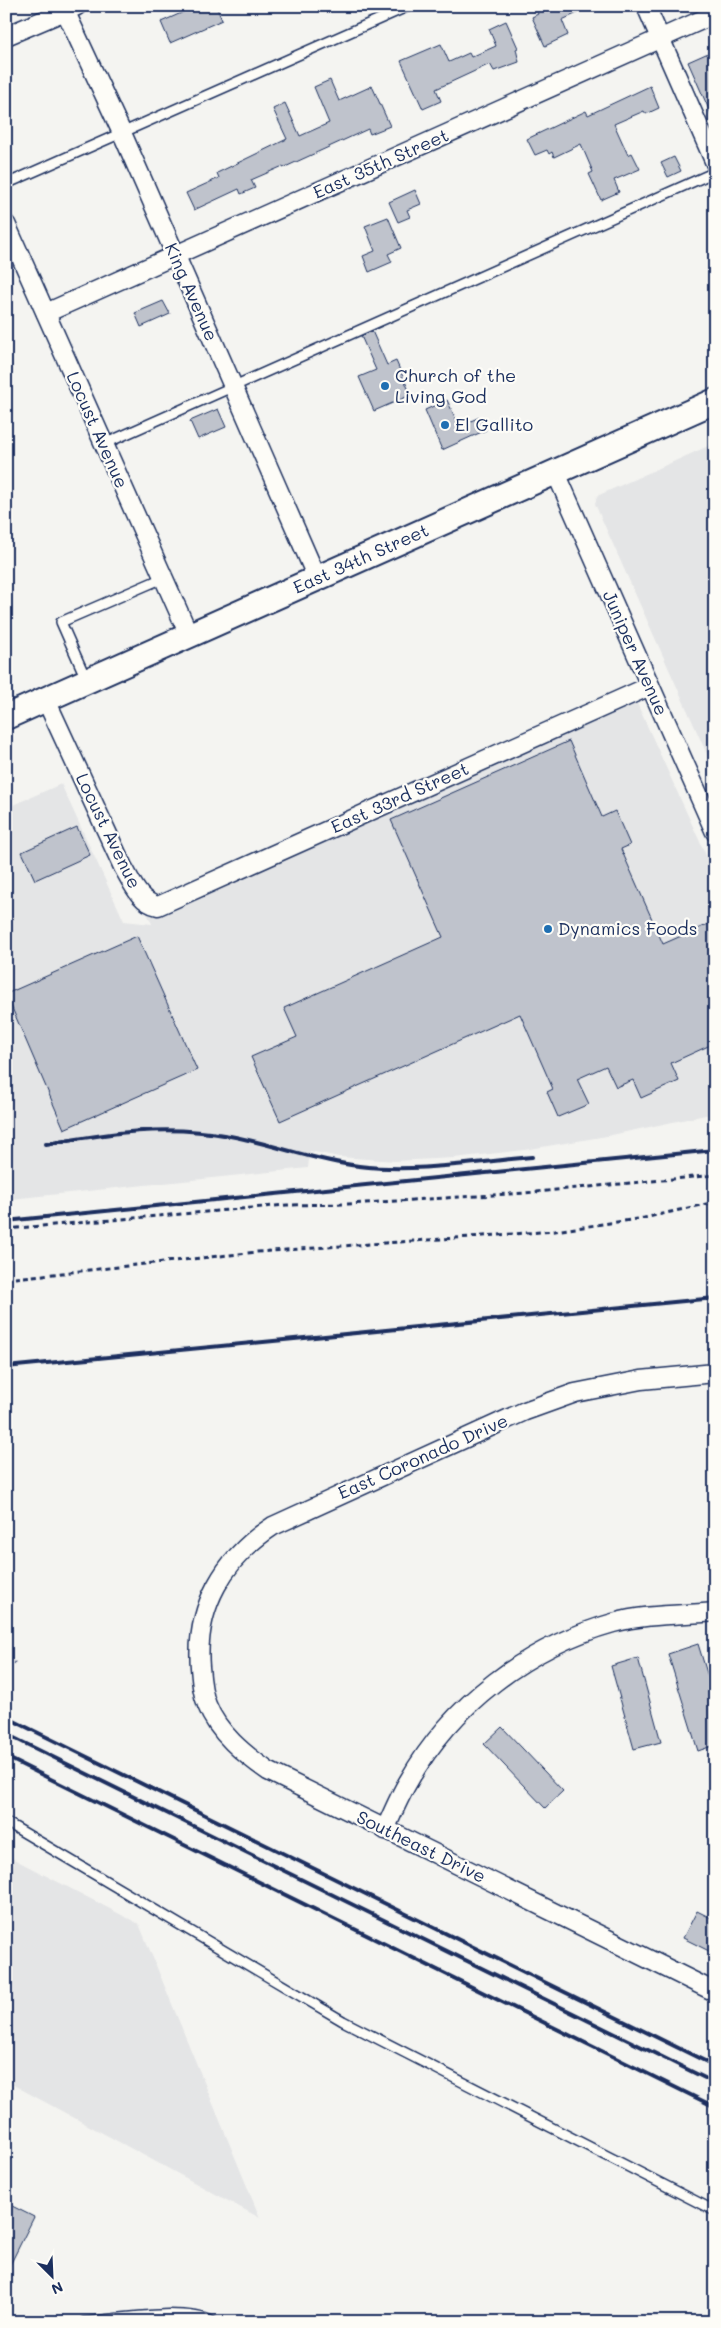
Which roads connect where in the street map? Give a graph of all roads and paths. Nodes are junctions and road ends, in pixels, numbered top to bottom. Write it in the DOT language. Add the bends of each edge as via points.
graph roads {
  1 [pos="409,6"];
  2 [pos="646,6"];
  3 [pos="69,8"];
  4 [pos="715,14"];
  5 [pos="6,36"];
  6 [pos="660,39"];
  7 [pos="122,133"];
  8 [pos="715,163"];
  9 [pos="715,172"];
  10 [pos="6,184"];
  11 [pos="6,224"];
  12 [pos="176,256"];
  13 [pos="46,313"];
  14 [pos="233,388"];
  15 [pos="715,401"];
  16 [pos="104,444"];
  17 [pos="556,473"];
  18 [pos="163,578"];
  19 [pos="317,578"];
  20 [pos="189,635"];
  21 [pos="87,681"];
  22 [pos="650,686"];
  23 [pos="46,700"];
  24 [pos="6,717"];
  25 [pos="715,832"];
  26 [pos="150,904"];
  27 [pos="715,1175"];
  28 [pos="715,1202"];
  29 [pos="6,1229"];
  30 [pos="6,1279"];
  31 [pos="715,1373"];
  32 [pos="715,1612"];
  33 [pos="201,1640"];
  34 [pos="6,1659"];
  35 [pos="15,1663"];
  36 [pos="6,1822"];
  37 [pos="385,1830"];
  38 [pos="715,1992"];
  39 [pos="715,2211"];
  40 [pos="84,2322"];
  41 [pos="213,2322"];
  1 -- 7 [label="lane"];
  2 -- 6 [label="street"];
  3 -- 5 [label="street"];
  3 -- 7 [label="street, King Avenue"];
  4 -- 6 [label="street, East 35th Street"];
  6 -- 8 [label="street"];
  6 -- 12 [label="street, East 35th Street"];
  7 -- 10 [label="lane"];
  7 -- 12 [label="street, King Avenue"];
  9 -- 14 [label="lane"];
  11 -- 13 [label="street, Locust Avenue"];
  12 -- 13 [label="street, East 35th Street"];
  12 -- 14 [label="street, King Avenue"];
  13 -- 16 [label="street, Locust Avenue"];
  14 -- 16 [label="lane"];
  14 -- 19 [label="street, King Avenue"];
  15 -- 17 [label="main road, East 34th Street"];
  16 -- 18 [label="street, Locust Avenue"];
  17 -- 19 [label="main road, East 34th Street"];
  17 -- 22 [label="street, Juniper Avenue"];
  18 -- 20 [label="street, Locust Avenue"];
  18 -- 21 [label="lane" via="62,622"];
  19 -- 20 [label="main road, East 34th Street"];
  20 -- 21 [label="main road, East 34th Street"];
  21 -- 23 [label="main road, East 34th Street"];
  22 -- 25 [label="street, Juniper Avenue"];
  22 -- 26 [label="street, East 33rd Street" via="158,906"];
  23 -- 24 [label="main road, East 34th Street"];
  23 -- 26 [label="street, Locust Avenue" via="124,867 138,893"];
  27 -- 29 [label="path" via="525,1193 287,1205"];
  28 -- 30 [label="path" via="644,1218 556,1230 257,1252"];
  31 -- 33 [label="street, East Coronado Drive" via="641,1380 575,1393 525,1411 286,1519 254,1538 221,1576 204,1613"];
  32 -- 37 [label="street" via="614,1623 553,1644 504,1674 478,1694 430,1748 408,1782"];
  33 -- 37 [label="street, Southeast Drive" via="202,1687 206,1704 235,1745 268,1771"];
  34 -- 35 [label="path"];
  36 -- 39 [label="lane" via="343,2021"];
  37 -- 38 [label="street, Southeast Drive"];
  40 -- 41 [label="lane" via="178,2315 206,2318"];
}
